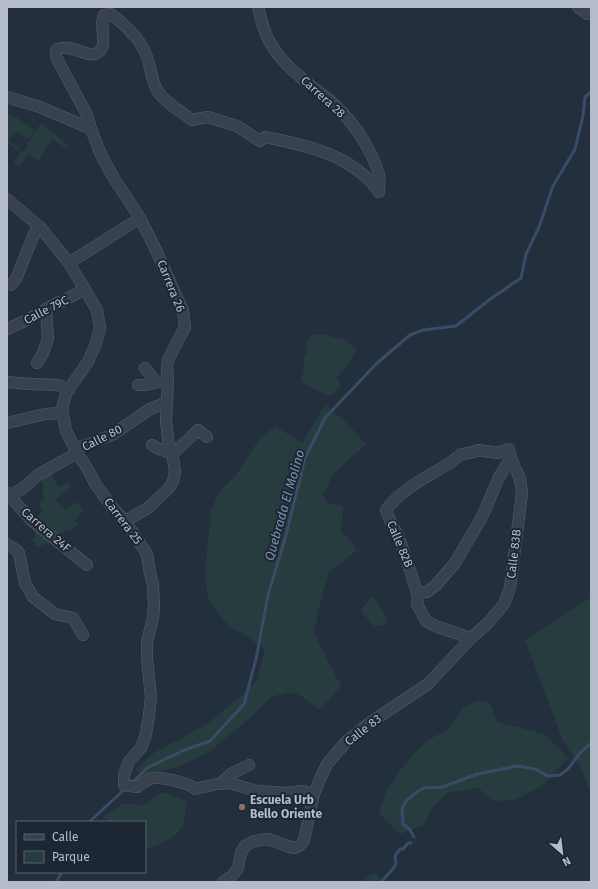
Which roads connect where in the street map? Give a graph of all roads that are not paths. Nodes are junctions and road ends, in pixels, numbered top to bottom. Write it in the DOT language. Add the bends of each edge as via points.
graph roads {
  1 [pos="258,7"];
  2 [pos="111,14"];
  3 [pos="7,97"];
  4 [pos="91,129"];
  5 [pos="7,199"];
  6 [pos="140,218"];
  7 [pos="40,227"];
  8 [pos="69,263"];
  9 [pos="11,285"];
  10 [pos="85,289"];
  11 [pos="46,309"];
  12 [pos="7,329"];
  13 [pos="37,363"];
  14 [pos="145,368"];
  15 [pos="162,381"];
  16 [pos="7,382"];
  17 [pos="138,385"];
  18 [pos="69,390"];
  19 [pos="167,402"];
  20 [pos="63,413"];
  21 [pos="7,423"];
  22 [pos="207,437"];
  23 [pos="152,445"];
  24 [pos="77,453"];
  25 [pos="171,453"];
  26 [pos="510,454"];
  27 [pos="8,494"];
  28 [pos="125,521"];
  29 [pos="7,544"];
  30 [pos="87,565"];
  31 [pos="417,592"];
  32 [pos="83,635"];
  33 [pos="471,638"];
  34 [pos="249,765"];
  35 [pos="220,784"];
  36 [pos="314,794"];
  37 [pos="224,882"];
  1 -- 2 [label="street, Carrera 28" via="262,25 271,45 287,66 354,125 379,175 379,192 371,181 335,156 300,144 265,137 260,141 237,126 208,117 192,120 159,93 151,78 150,65 143,46 131,31"];
  2 -- 4 [label="street, Carrera 26" via="104,15 102,20 103,44 96,54 64,46 56,52 56,57 87,115"];
  3 -- 4 [label="street" via="40,107"];
  4 -- 6 [label="street, Carrera 26" via="102,157"];
  5 -- 7 [label="street, Carrera 25"];
  6 -- 8 [label="street"];
  6 -- 15 [label="street, Carrera 26" via="183,311 185,327 168,360"];
  7 -- 8 [label="street, Carrera 25"];
  7 -- 9 [label="street" via="34,234 16,279"];
  8 -- 10 [label="street, Carrera 25"];
  10 -- 11 [label="street, Calle 79C"];
  10 -- 18 [label="street, Carrera 25" via="97,310 100,328 88,362"];
  11 -- 12 [label="street, Calle 79C"];
  11 -- 13 [label="street" via="48,339"];
  14 -- 15 [label="street"];
  15 -- 17 [label="street" via="146,386"];
  15 -- 19 [label="street, Carrera 26"];
  16 -- 18 [label="street" via="59,385"];
  18 -- 20 [label="street, Carrera 25" via="64,401"];
  19 -- 24 [label="street, Calle 80" via="150,409 112,435 80,447"];
  19 -- 25 [label="street, Carrera 26" via="166,421"];
  20 -- 21 [label="street" via="45,414"];
  20 -- 24 [label="street, Carrera 25" via="66,431"];
  22 -- 25 [label="street" via="198,430"];
  23 -- 25 [label="street"];
  24 -- 27 [label="street, Calle 80" via="38,475 22,489"];
  24 -- 28 [label="street, Carrera 25" via="96,485"];
  25 -- 28 [label="street, Carrera 26" via="175,472 169,488 148,508"];
  26 -- 31 [label="street" via="479,523 455,563 427,592"];
  26 -- 31 [label="street, Calle 82B" via="478,450 461,454 450,464 411,487 386,510 411,569"];
  26 -- 33 [label="street, Calle 83B" via="521,482 522,494 510,588 504,604"];
  27 -- 30 [label="street, Carrera 24F" via="31,520"];
  28 -- 35 [label="street, Carrera 25" via="147,554 154,606 147,642 151,698 146,734 140,748 129,761 124,785 137,787 151,778 159,777 185,783 195,789"];
  29 -- 32 [label="street" via="20,553 25,583 33,597 55,614 73,618"];
  31 -- 33 [label="street, Calle 82B" via="417,604 426,621"];
  33 -- 36 [label="street, Calle 83" via="428,684 346,742 327,764"];
  34 -- 35 [label="street" via="231,774"];
  35 -- 36 [label="street, Carrera 25" via="230,783 257,790 287,793 302,791"];
  36 -- 37 [label="street, Calle 83" via="304,840 298,848 268,839 254,841 246,845 241,852 238,868"];
}
